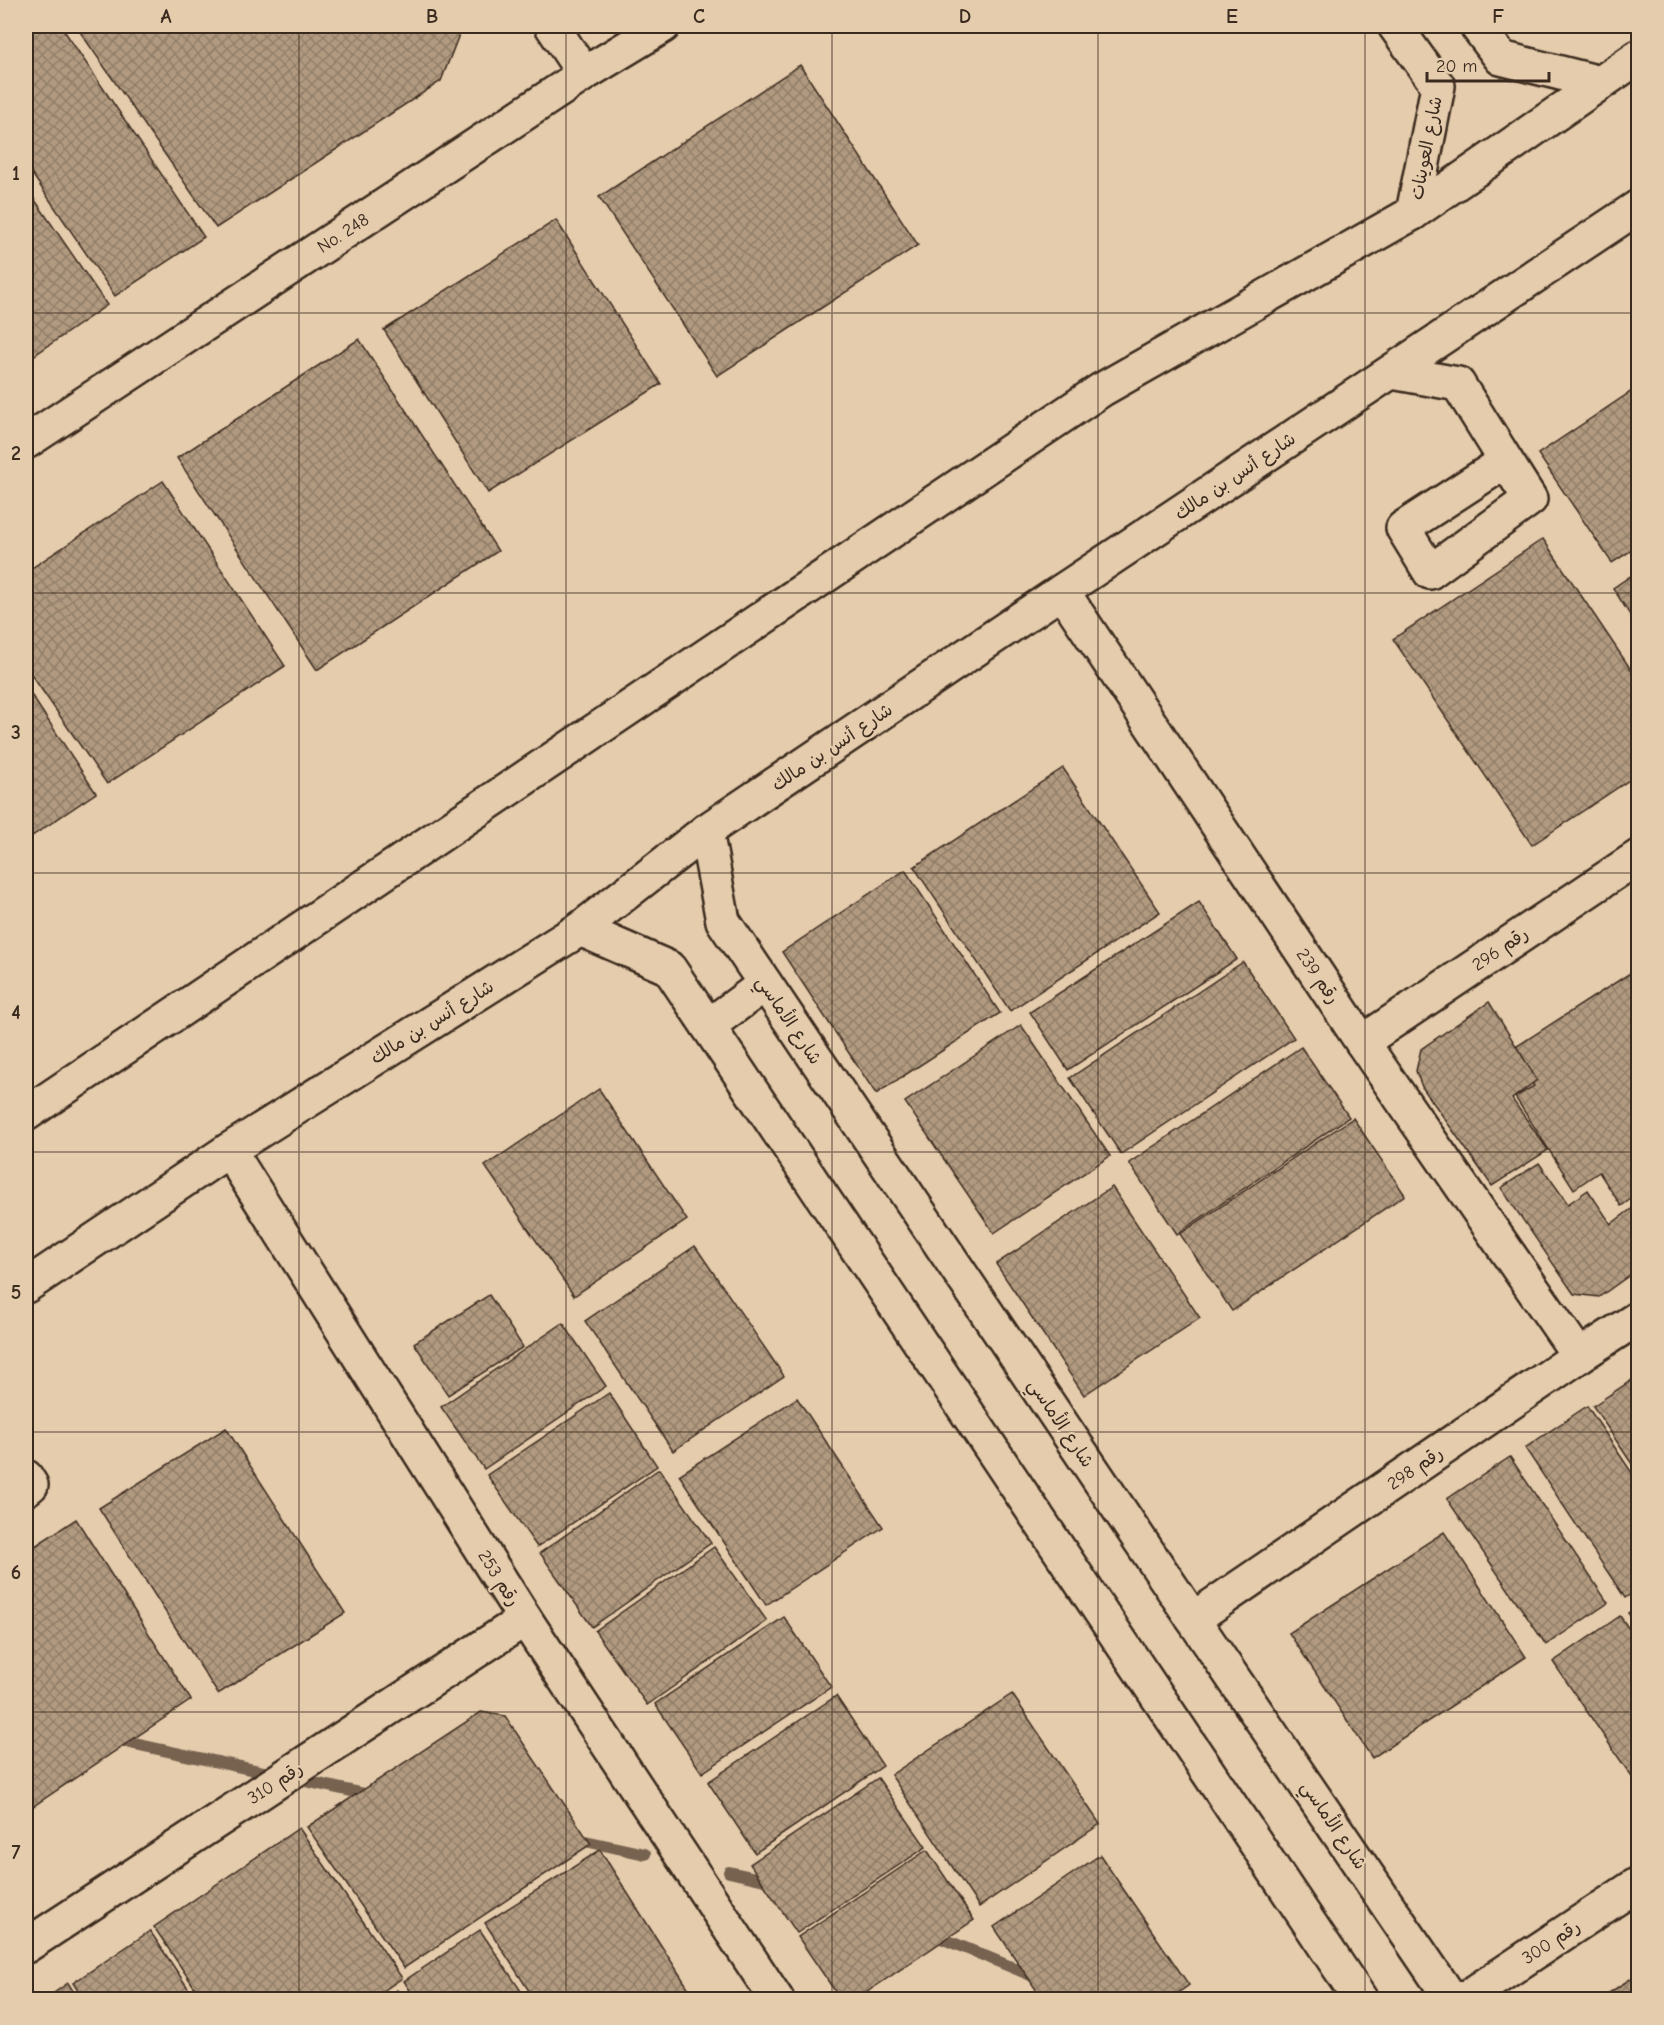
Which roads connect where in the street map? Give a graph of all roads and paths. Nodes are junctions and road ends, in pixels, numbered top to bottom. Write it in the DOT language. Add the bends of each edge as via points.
graph roads {
  1 [pos="552,26"];
  2 [pos="663,26"];
  3 [pos="1395,26"];
  4 [pos="1477,26"];
  5 [pos="1638,57"];
  6 [pos="584,74"];
  7 [pos="1600,83"];
  8 [pos="1638,207"];
  9 [pos="1413,213"];
  10 [pos="1392,372"];
  11 [pos="26,441"];
  12 [pos="1506,461"];
  13 [pos="1062,591"];
  14 [pos="706,831"];
  15 [pos="1638,857"];
  16 [pos="580,928"];
  17 [pos="765,984"];
  18 [pos="708,1026"];
  19 [pos="1362,1042"];
  20 [pos="26,1114"];
  21 [pos="229,1150"];
  22 [pos="26,1286"];
  23 [pos="1638,1318"];
  24 [pos="1579,1356"];
  25 [pos="26,1477"];
  26 [pos="26,1489"];
  27 [pos="525,1619"];
  28 [pos="1193,1619"];
  29 [pos="1638,1884"];
  30 [pos="26,1946"];
  31 [pos="777,2000"];
  32 [pos="1361,2000"];
  33 [pos="1452,2000"];
  34 [pos="1463,2000"];
  1 -- 6 [label="street"];
  2 -- 6 [label="street, No. 248"];
  3 -- 9 [label="street, شارع العوينات" via="1438,86"];
  4 -- 7 [label="street" via="1501,58"];
  5 -- 7 [label="street"];
  6 -- 11 [label="street, No. 248"];
  7 -- 9 [label="street"];
  8 -- 10 [label="street, شارع أنس بن مالك"];
  9 -- 20 [label="street" via="1101,390"];
  10 -- 12 [label="street" via="1458,384"];
  10 -- 13 [label="street, شارع أنس بن مالك"];
  13 -- 14 [label="street, شارع أنس بن مالك"];
  13 -- 19 [label="street, رقم 239"];
  14 -- 16 [label="street, شارع أنس بن مالك"];
  14 -- 17 [label="street, شارع الأماسي" via="723,921"];
  15 -- 19 [label="street, رقم 296"];
  16 -- 18 [label="street" via="669,968"];
  16 -- 21 [label="street, شارع أنس بن مالك"];
  17 -- 18 [label="street"];
  17 -- 28 [label="street, شارع الأماسي"];
  18 -- 32 [label="street"];
  19 -- 24 [label="street, رقم 239"];
  21 -- 22 [label="street, شارع أنس بن مالك"];
  21 -- 27 [label="street, رقم 253"];
  23 -- 24 [label="street, رقم 298"];
  24 -- 28 [label="street, رقم 298"];
  25 -- 26 [label="street" via="31,1485"];
  27 -- 30 [label="street, رقم 310"];
  27 -- 31 [label="street, رقم 253"];
  28 -- 33 [label="street, شارع الأماسي"];
  29 -- 34 [label="street, رقم 300"];
}
